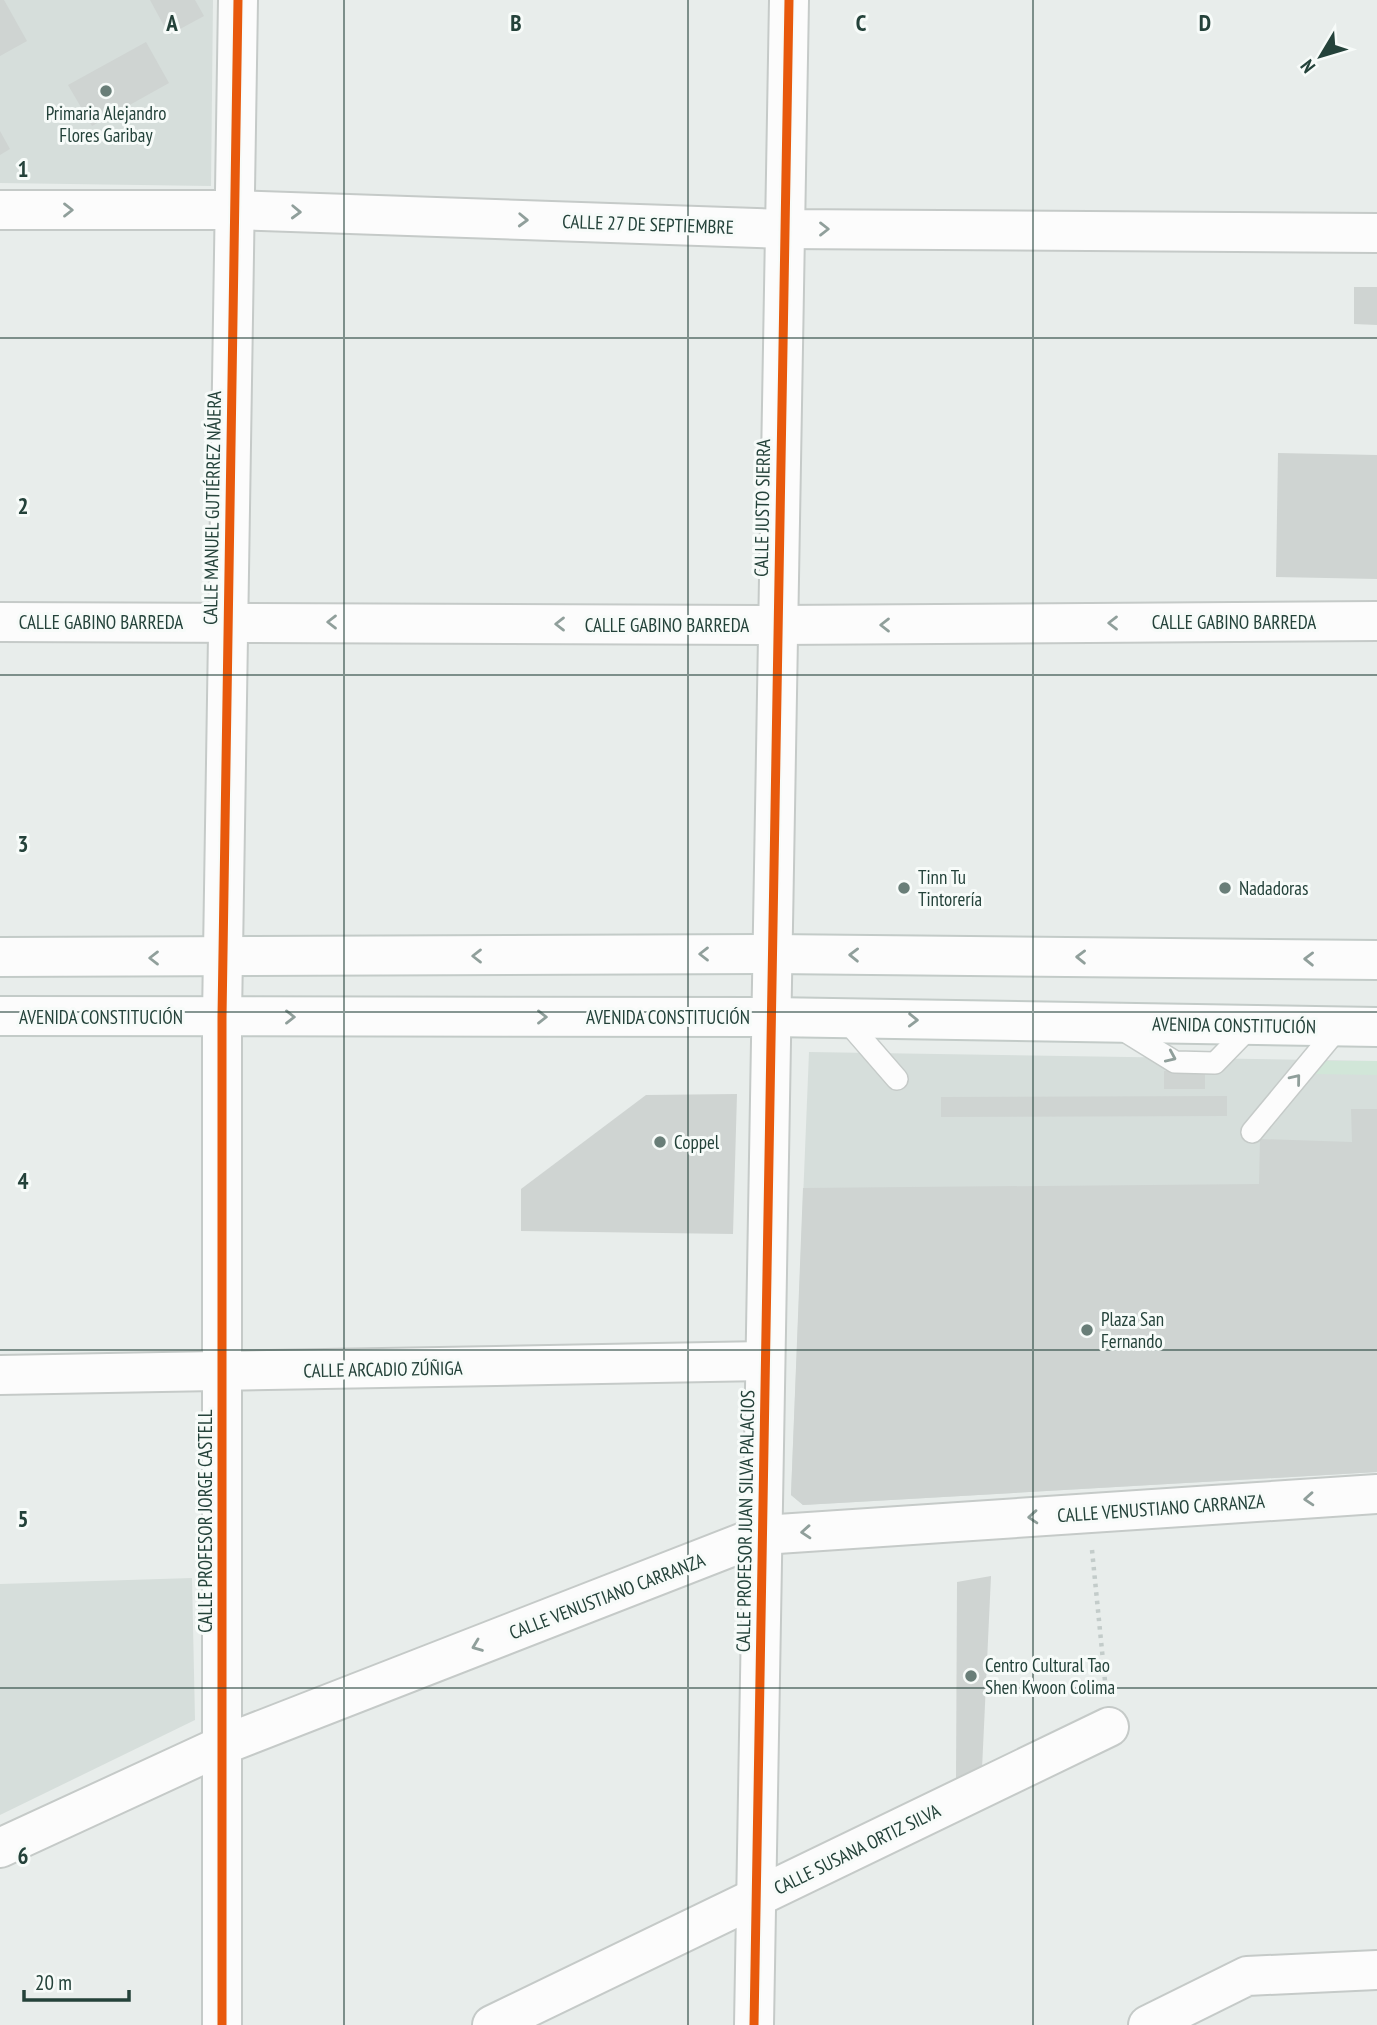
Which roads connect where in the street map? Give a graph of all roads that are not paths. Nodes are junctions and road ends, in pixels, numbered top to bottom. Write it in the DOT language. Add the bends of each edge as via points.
graph roads {
  1 [pos="238,0"];
  2 [pos="789,0"];
  3 [pos="0,210"];
  4 [pos="234,210"];
  5 [pos="1377,211"];
  6 [pos="785,229"];
  7 [pos="1296,232"];
  8 [pos="1377,233"];
  9 [pos="228,621"];
  10 [pos="1377,621"];
  11 [pos="0,622"];
  12 [pos="778,625"];
  13 [pos="773,954"];
  14 [pos="0,957"];
  15 [pos="223,958"];
  16 [pos="1377,960"];
  17 [pos="0,1016"];
  18 [pos="222,1017"];
  19 [pos="771,1017"];
  20 [pos="844,1018"];
  21 [pos="1339,1027"];
  22 [pos="1377,1027"];
  23 [pos="897,1079"];
  24 [pos="1252,1132"];
  25 [pos="765,1361"];
  26 [pos="223,1372"];
  27 [pos="0,1375"];
  28 [pos="1377,1494"];
  29 [pos="762,1535"];
  30 [pos="1109,1727"];
  31 [pos="223,1745"];
  32 [pos="0,1848"];
  33 [pos="756,1898"];
  34 [pos="1377,1970"];
  35 [pos="222,2025"];
  36 [pos="492,2025"];
  37 [pos="754,2025"];
  38 [pos="1148,2025"];
  1 -- 4 [label="street, CALLE MANUEL GUTIÉRREZ NÁJERA"];
  2 -- 6 [label="street, CALLE JUSTO SIERRA"];
  3 -- 4 [label="street, CALLE 27 DE SEPTIEMBRE, one-way"];
  4 -- 6 [label="street, CALLE 27 DE SEPTIEMBRE, one-way"];
  4 -- 9 [label="street, CALLE MANUEL GUTIÉRREZ NÁJERA"];
  5 -- 7 [label="street, CALLE 27 DE SEPTIEMBRE"];
  6 -- 7 [label="street, CALLE 27 DE SEPTIEMBRE, one-way"];
  6 -- 12 [label="street, CALLE JUSTO SIERRA"];
  7 -- 8 [label="street, CALLE 27 DE SEPTIEMBRE"];
  9 -- 11 [label="street, CALLE GABINO BARREDA"];
  12 -- 9 [label="street, CALLE GABINO BARREDA, one-way"];
  9 -- 15 [label="street, CALLE MANUEL GUTIÉRREZ NÁJERA"];
  10 -- 12 [label="street, CALLE GABINO BARREDA, one-way"];
  12 -- 13 [label="street, CALLE JUSTO SIERRA"];
  13 -- 15 [label="street, one-way"];
  16 -- 13 [label="street, one-way"];
  13 -- 19 [label="street, CALLE JUSTO SIERRA"];
  15 -- 14 [label="street, one-way"];
  15 -- 18 [label="street, CALLE MANUEL GUTIÉRREZ NÁJERA"];
  17 -- 18 [label="street, AVENIDA CONSTITUCIÓN"];
  18 -- 19 [label="street, AVENIDA CONSTITUCIÓN, one-way"];
  18 -- 26 [label="street, CALLE PROFESOR JORGE CASTELL"];
  19 -- 20 [label="street, AVENIDA CONSTITUCIÓN"];
  19 -- 25 [label="street, CALLE PROFESOR JUAN SILVA PALACIOS"];
  20 -- 21 [label="street, AVENIDA CONSTITUCIÓN, one-way"];
  20 -- 23 [label="lane"];
  21 -- 22 [label="street, AVENIDA CONSTITUCIÓN"];
  24 -- 21 [label="lane, one-way"];
  25 -- 26 [label="street, CALLE ARCADIO ZÚÑIGA"];
  25 -- 29 [label="street, CALLE PROFESOR JUAN SILVA PALACIOS"];
  26 -- 27 [label="street, CALLE ARCADIO ZÚÑIGA"];
  26 -- 31 [label="street, CALLE PROFESOR JORGE CASTELL"];
  28 -- 29 [label="street, CALLE VENUSTIANO CARRANZA, one-way"];
  29 -- 31 [label="street, CALLE VENUSTIANO CARRANZA, one-way"];
  29 -- 33 [label="street, CALLE PROFESOR JUAN SILVA PALACIOS"];
  30 -- 33 [label="street, CALLE SUSANA ORTIZ SILVA"];
  31 -- 32 [label="street, CALLE VENUSTIANO CARRANZA"];
  31 -- 35 [label="street, CALLE PROFESOR JORGE CASTELL"];
  33 -- 36 [label="street, CALLE SUSANA ORTIZ SILVA"];
  33 -- 37 [label="street, CALLE PROFESOR JUAN SILVA PALACIOS"];
  34 -- 38 [label="street" via="1247,1976"];
}
